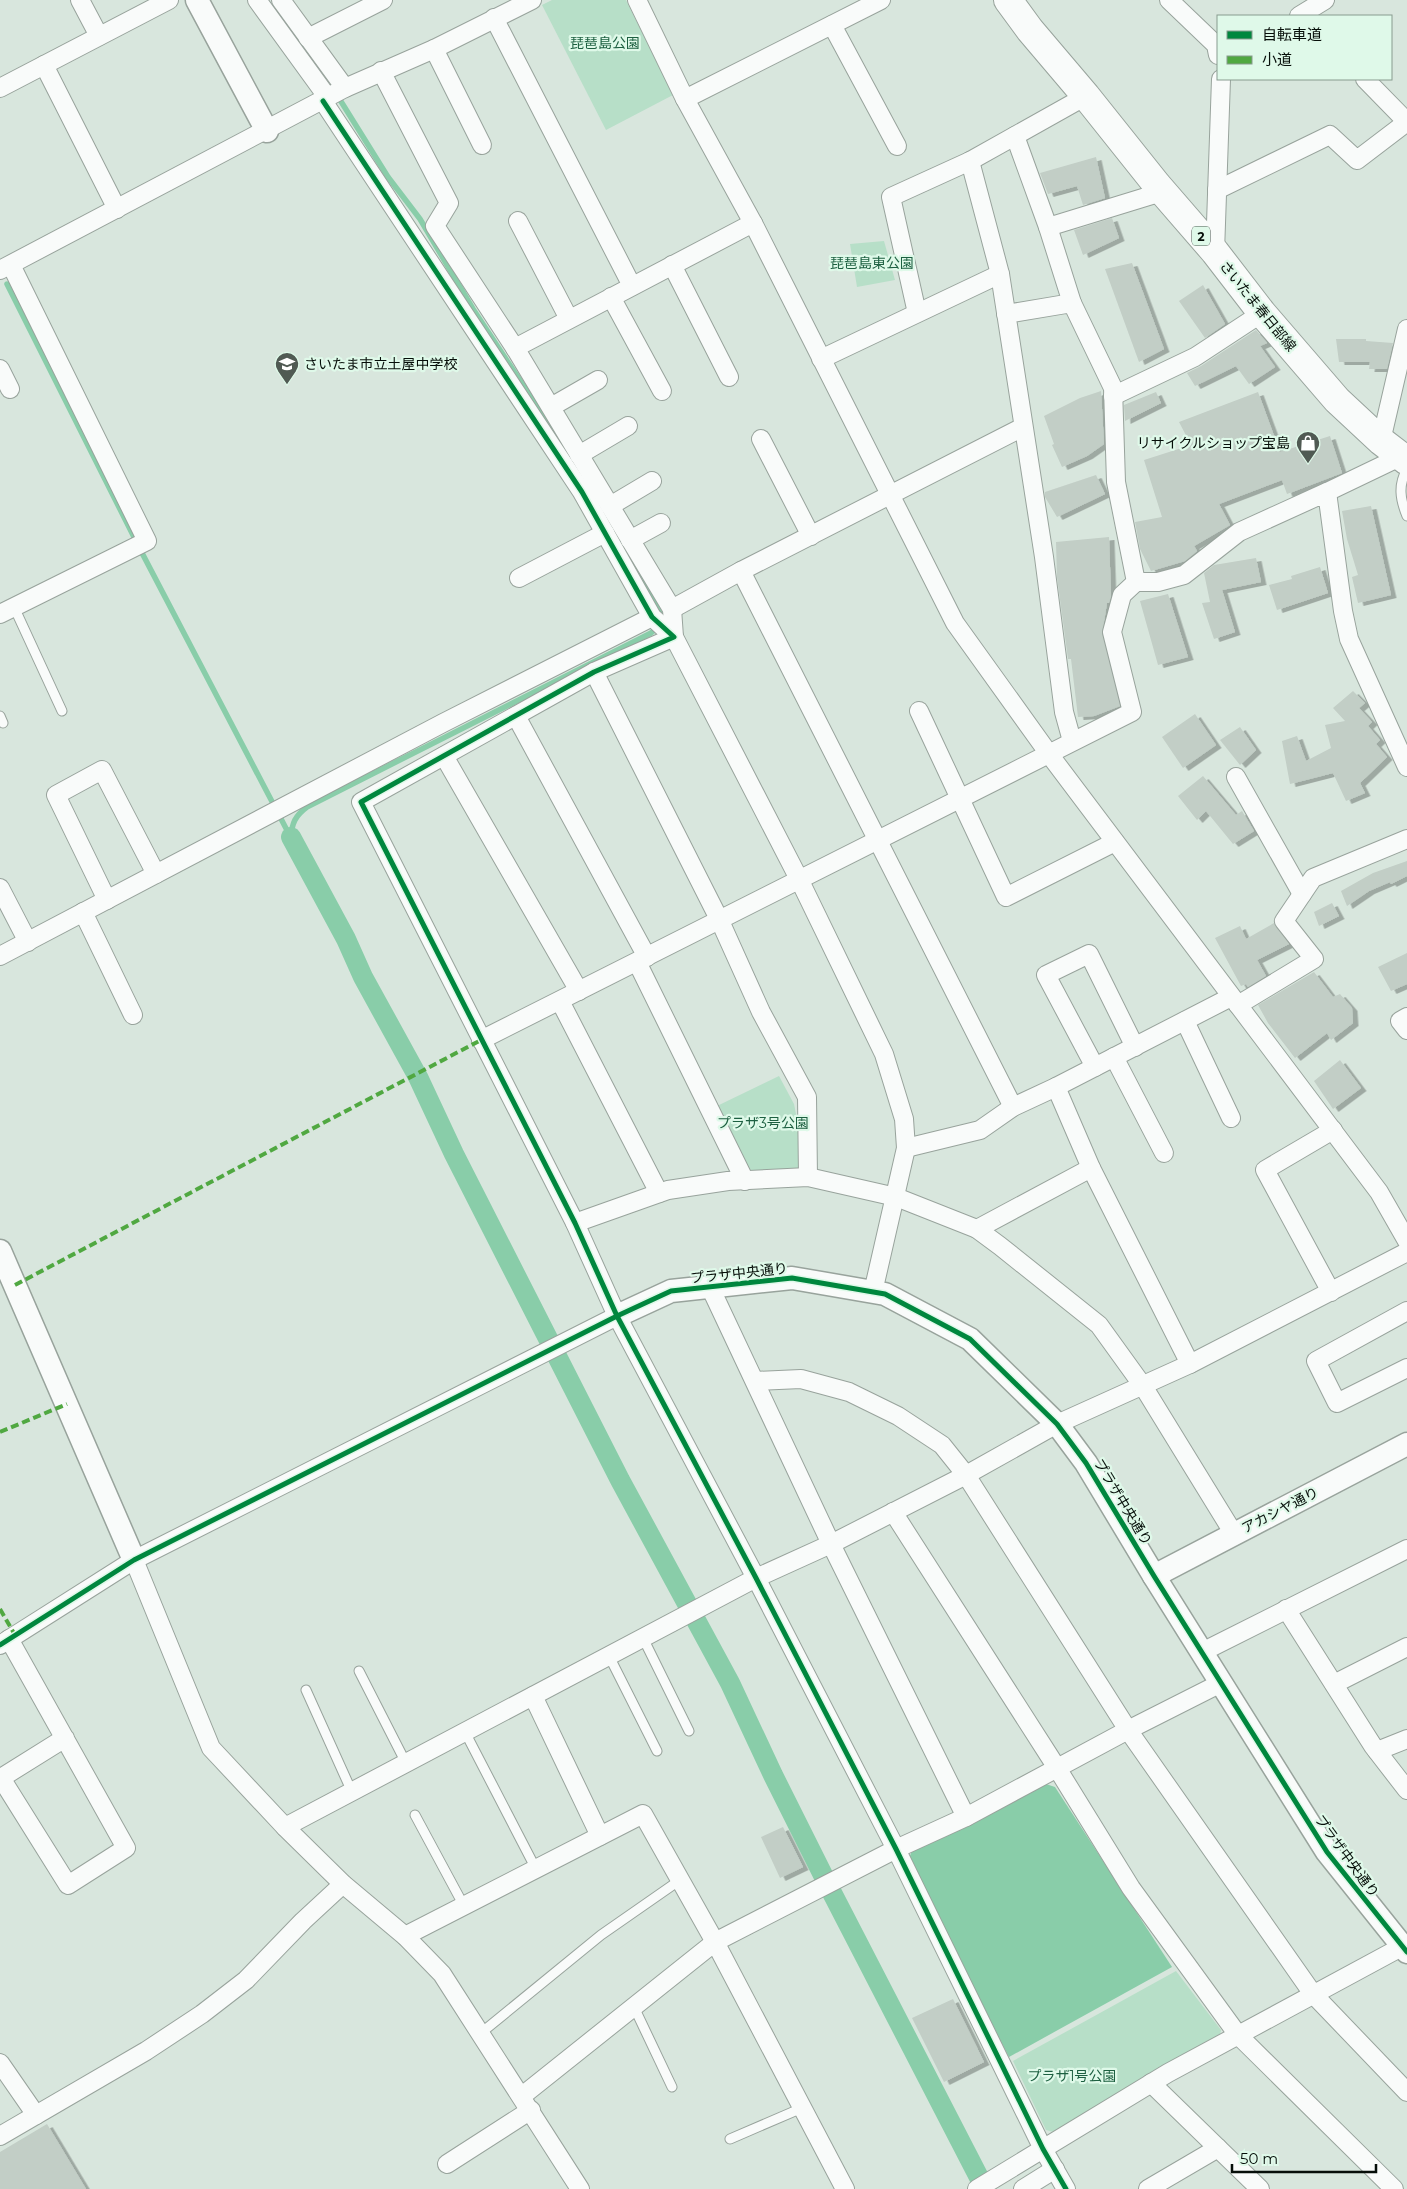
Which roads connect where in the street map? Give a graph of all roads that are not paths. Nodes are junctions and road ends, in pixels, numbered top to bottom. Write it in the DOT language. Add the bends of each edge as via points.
graph roads {
  1 [pos="80,0"];
  2 [pos="169,0"];
  3 [pos="197,0"];
  4 [pos="257,0"];
  5 [pos="281,0"];
  6 [pos="383,0"];
  7 [pos="532,0"];
  8 [pos="637,0"];
  9 [pos="881,0"];
  10 [pos="1008,0"];
  11 [pos="1169,0"];
  12 [pos="1325,0"];
  13 [pos="1302,15"];
  14 [pos="494,18"];
  15 [pos="832,25"];
  16 [pos="99,36"];
  17 [pos="308,38"];
  18 [pos="434,49"];
  19 [pos="1217,50"];
  20 [pos="44,65"];
  21 [pos="381,71"];
  22 [pos="1222,80"];
  23 [pos="1366,80"];
  24 [pos="0,88"];
  25 [pos="334,95"];
  26 [pos="1086,96"];
  27 [pos="685,99"];
  28 [pos="1407,122"];
  29 [pos="267,131"];
  30 [pos="1015,136"];
  31 [pos="482,145"];
  32 [pos="897,146"];
  33 [pos="970,161"];
  34 [pos="1217,190"];
  35 [pos="1162,192"];
  36 [pos="116,209"];
  37 [pos="518,222"];
  38 [pos="753,222"];
  39 [pos="1048,227"];
  40 [pos="1215,252"];
  41 [pos="672,265"];
  42 [pos="5,268"];
  43 [pos="1000,274"];
  44 [pos="632,286"];
  45 [pos="611,297"];
  46 [pos="1072,303"];
  47 [pos="917,313"];
  48 [pos="1262,313"];
  49 [pos="1006,314"];
  50 [pos="569,320"];
  51 [pos="1406,334"];
  52 [pos="515,348"];
  53 [pos="821,359"];
  54 [pos="0,369"];
  55 [pos="729,377"];
  56 [pos="598,380"];
  57 [pos="10,389"];
  58 [pos="662,391"];
  59 [pos="1114,396"];
  60 [pos="551,407"];
  61 [pos="628,426"];
  62 [pos="1023,427"];
  63 [pos="761,439"];
  64 [pos="580,455"];
  65 [pos="1399,457"];
  66 [pos="652,481"];
  67 [pos="1327,492"];
  68 [pos="1404,493"];
  69 [pos="890,496"];
  70 [pos="610,506"];
  71 [pos="1407,516"];
  72 [pos="661,524"];
  73 [pos="605,533"];
  74 [pos="811,536"];
  75 [pos="630,540"];
  76 [pos="741,571"];
  77 [pos="518,578"];
  78 [pos="1136,582"];
  79 [pos="672,609"];
  80 [pos="7,611"];
  81 [pos="652,617"];
  82 [pos="674,637"];
  83 [pos="594,672"];
  84 [pos="62,711"];
  85 [pos="919,711"];
  86 [pos="516,716"];
  87 [pos="1072,741"];
  88 [pos="1049,754"];
  89 [pos="444,756"];
  90 [pos="1407,766"];
  91 [pos="1236,778"];
  92 [pos="962,799"];
  93 [pos="1407,839"];
  94 [pos="878,841"];
  95 [pos="1115,842"];
  96 [pos="156,874"];
  97 [pos="800,881"];
  98 [pos="0,888"];
  99 [pos="1302,894"];
  100 [pos="107,900"];
  101 [pos="83,912"];
  102 [pos="720,921"];
  103 [pos="28,942"];
  104 [pos="0,956"];
  105 [pos="642,960"];
  106 [pos="579,991"];
  107 [pos="560,1001"];
  108 [pos="1235,1001"];
  109 [pos="133,1015"];
  110 [pos="1407,1017"];
  111 [pos="1185,1021"];
  112 [pos="1407,1030"];
  113 [pos="481,1040"];
  114 [pos="1135,1047"];
  115 [pos="1114,1057"];
  116 [pos="1095,1067"];
  117 [pos="1056,1087"];
  118 [pos="1012,1107"];
  119 [pos="1231,1118"];
  120 [pos="1333,1130"];
  121 [pos="906,1148"];
  122 [pos="1164,1153"];
  123 [pos="1091,1168"];
  124 [pos="808,1177"];
  125 [pos="744,1181"];
  126 [pos="659,1193"];
  127 [pos="896,1197"];
  128 [pos="575,1223"];
  129 [pos="977,1230"];
  130 [pos="1407,1241"];
  131 [pos="0,1250"];
  132 [pos="1407,1252"];
  133 [pos="710,1287"];
  134 [pos="873,1292"];
  135 [pos="1331,1292"];
  136 [pos="1407,1311"];
  137 [pos="617,1316"];
  138 [pos="1190,1364"];
  139 [pos="1407,1368"];
  140 [pos="754,1381"];
  141 [pos="1143,1386"];
  142 [pos="1057,1424"];
  143 [pos="1407,1444"];
  144 [pos="966,1475"];
  145 [pos="893,1512"];
  146 [pos="1234,1534"];
  147 [pos="832,1544"];
  148 [pos="1407,1549"];
  149 [pos="134,1560"];
  150 [pos="1154,1576"];
  151 [pos="756,1578"];
  152 [pos="1286,1609"];
  153 [pos="643,1638"];
  154 [pos="4,1642"];
  155 [pos="1407,1647"];
  156 [pos="1202,1652"];
  157 [pos="609,1656"];
  158 [pos="359,1671"];
  159 [pos="1221,1683"];
  160 [pos="1334,1684"];
  161 [pos="306,1690"];
  162 [pos="533,1696"];
  163 [pos="1128,1730"];
  164 [pos="689,1731"];
  165 [pos="465,1732"];
  166 [pos="65,1738"];
  167 [pos="1407,1739"];
  168 [pos="657,1751"];
  169 [pos="1377,1752"];
  170 [pos="406,1763"];
  171 [pos="1057,1768"];
  172 [pos="1407,1790"];
  173 [pos="352,1792"];
  174 [pos="416,1815"];
  175 [pos="966,1817"];
  176 [pos="285,1827"];
  177 [pos="600,1836"];
  178 [pos="896,1849"];
  179 [pos="536,1869"];
  180 [pos="680,1880"];
  181 [pos="343,1884"];
  182 [pos="464,1906"];
  183 [pos="405,1936"];
  184 [pos="715,1942"];
  185 [pos="1405,1948"];
  186 [pos="1313,1994"];
  187 [pos="634,2007"];
  188 [pos="481,2033"];
  189 [pos="1238,2035"];
  190 [pos="0,2063"];
  191 [pos="1151,2083"];
  192 [pos="672,2087"];
  193 [pos="1407,2092"];
  194 [pos="526,2103"];
  195 [pos="802,2108"];
  196 [pos="36,2115"];
  197 [pos="0,2136"];
  198 [pos="730,2139"];
  199 [pos="1218,2148"];
  200 [pos="1043,2149"];
  201 [pos="447,2164"];
  202 [pos="1055,2169"];
  203 [pos="580,2189"];
  204 [pos="845,2189"];
  205 [pos="977,2189"];
  206 [pos="1023,2189"];
  207 [pos="1066,2189"];
  208 [pos="1148,2189"];
  209 [pos="1260,2189"];
  210 [pos="1394,2189"];
  1 -- 16 [label="street"];
  2 -- 16 [label="street"];
  3 -- 29 [label="street"];
  4 -- 25 [label="street"];
  5 -- 17 [label="street"];
  6 -- 17 [label="street"];
  7 -- 14 [label="street"];
  8 -- 27 [label="street"];
  9 -- 15 [label="street"];
  10 -- 26 [label="main road, さいたま春日部線 / 2"];
  11 -- 19 [label="street" via="1216,45"];
  12 -- 13 [label="street"];
  14 -- 18 [label="street"];
  14 -- 44 [label="street"];
  15 -- 27 [label="street"];
  15 -- 32 [label="street"];
  16 -- 20 [label="street"];
  17 -- 25 [label="street"];
  18 -- 21 [label="street"];
  18 -- 31 [label="street"];
  20 -- 24 [label="street"];
  20 -- 36 [label="street"];
  21 -- 25 [label="street"];
  21 -- 52 [label="street" via="449,203 435,226"];
  22 -- 34 [label="street"];
  23 -- 28 [label="street"];
  25 -- 29 [label="street"];
  25 -- 73 [label="street"];
  26 -- 30 [label="street"];
  26 -- 35 [label="main road, さいたま春日部線 / 2"];
  27 -- 38 [label="street"];
  28 -- 34 [label="street" via="1357,160 1330,135"];
  29 -- 36 [label="street"];
  30 -- 33 [label="street"];
  30 -- 39 [label="street"];
  33 -- 43 [label="street"];
  33 -- 47 [label="street" via="891,197"];
  34 -- 40 [label="street"];
  35 -- 39 [label="street"];
  35 -- 40 [label="main road, さいたま春日部線 / 2"];
  36 -- 42 [label="street"];
  37 -- 50 [label="street"];
  38 -- 41 [label="street"];
  38 -- 53 [label="street"];
  39 -- 46 [label="street"];
  40 -- 48 [label="main road, さいたま春日部線 / 2"];
  41 -- 44 [label="street"];
  41 -- 55 [label="street"];
  42 -- 80 [label="street" via="147,541"];
  43 -- 47 [label="street"];
  43 -- 49 [label="street"];
  44 -- 45 [label="street"];
  45 -- 50 [label="street"];
  45 -- 58 [label="street"];
  46 -- 49 [label="street"];
  46 -- 59 [label="street"];
  47 -- 53 [label="street"];
  48 -- 59 [label="street" via="1195,357"];
  48 -- 65 [label="main road, さいたま春日部線 / 2" via="1336,400"];
  49 -- 62 [label="street"];
  50 -- 52 [label="street"];
  51 -- 65 [label="street"];
  52 -- 60 [label="street"];
  53 -- 69 [label="street"];
  54 -- 57 [label="street"];
  56 -- 60 [label="street"];
  59 -- 78 [label="street" via="1116,482"];
  60 -- 64 [label="street"];
  61 -- 64 [label="street"];
  62 -- 69 [label="street"];
  62 -- 87 [label="street" via="1064,712"];
  63 -- 74 [label="street"];
  64 -- 70 [label="street"];
  65 -- 67 [label="street"];
  65 -- 68 [label="lane" via="1400,485"];
  66 -- 70 [label="street"];
  67 -- 78 [label="street" via="1239,532 1184,575 1158,582"];
  67 -- 90 [label="street" via="1349,639"];
  68 -- 71 [label="lane" via="1400,499"];
  69 -- 74 [label="street"];
  69 -- 88 [label="street" via="955,623"];
  70 -- 75 [label="street"];
  72 -- 75 [label="street"];
  73 -- 77 [label="street"];
  73 -- 81 [label="street"];
  74 -- 76 [label="street"];
  75 -- 79 [label="street"];
  76 -- 79 [label="street"];
  76 -- 94 [label="street"];
  78 -- 87 [label="street" via="1122,595 1112,632 1132,712"];
  79 -- 82 [label="street"];
  80 -- 84 [label="lane"];
  81 -- 82 [label="street"];
  81 -- 96 [label="street"];
  82 -- 83 [label="street"];
  82 -- 97 [label="street"];
  83 -- 86 [label="street"];
  83 -- 102 [label="street"];
  85 -- 92 [label="street"];
  86 -- 89 [label="street"];
  86 -- 105 [label="street"];
  87 -- 88 [label="street"];
  88 -- 92 [label="street"];
  88 -- 95 [label="street"];
  89 -- 106 [label="street"];
  89 -- 113 [label="street" via="361,802"];
  91 -- 99 [label="street"];
  92 -- 94 [label="street"];
  92 -- 95 [label="street" via="1006,897"];
  93 -- 99 [label="street" via="1314,878"];
  94 -- 97 [label="street"];
  94 -- 118 [label="street"];
  95 -- 108 [label="street"];
  96 -- 100 [label="street"];
  96 -- 100 [label="street" via="102,770 56,794"];
  97 -- 102 [label="street"];
  97 -- 121 [label="street" via="884,1054 904,1119"];
  98 -- 103 [label="street"];
  99 -- 108 [label="street" via="1284,921 1314,960"];
  100 -- 101 [label="street"];
  101 -- 103 [label="street"];
  101 -- 109 [label="street"];
  102 -- 105 [label="street"];
  102 -- 124 [label="street" via="761,1012 807,1097"];
  103 -- 104 [label="street"];
  105 -- 106 [label="street"];
  105 -- 125 [label="street"];
  106 -- 107 [label="street"];
  107 -- 113 [label="street"];
  107 -- 126 [label="street"];
  108 -- 111 [label="street"];
  108 -- 120 [label="street"];
  110 -- 112 [label="street" via="1400,1021"];
  111 -- 114 [label="street"];
  111 -- 119 [label="street"];
  113 -- 128 [label="street"];
  114 -- 115 [label="street"];
  114 -- 116 [label="street" via="1089,954 1046,975"];
  115 -- 116 [label="street"];
  115 -- 122 [label="street"];
  116 -- 117 [label="street"];
  117 -- 118 [label="street"];
  117 -- 123 [label="street"];
  118 -- 121 [label="street" via="980,1130"];
  120 -- 130 [label="street" via="1379,1192"];
  120 -- 135 [label="street" via="1265,1170"];
  121 -- 127 [label="street"];
  123 -- 129 [label="street"];
  123 -- 138 [label="street"];
  124 -- 125 [label="street"];
  124 -- 127 [label="street"];
  125 -- 126 [label="street"];
  126 -- 128 [label="street"];
  127 -- 129 [label="street"];
  127 -- 134 [label="street"];
  128 -- 137 [label="street"];
  129 -- 141 [label="street" via="1099,1325"];
  131 -- 149 [label="street"];
  132 -- 135 [label="street"];
  133 -- 134 [label="street, プラザ中央通り" via="792,1278"];
  133 -- 137 [label="street, プラザ中央通り" via="671,1291"];
  133 -- 140 [label="street"];
  134 -- 142 [label="street, プラザ中央通り" via="886,1294 970,1339"];
  135 -- 138 [label="street"];
  136 -- 139 [label="street" via="1316,1361 1337,1403"];
  137 -- 149 [label="street"];
  137 -- 151 [label="street"];
  138 -- 141 [label="street"];
  140 -- 144 [label="street" via="802,1379 849,1392 898,1416 942,1446"];
  140 -- 147 [label="street"];
  141 -- 142 [label="street"];
  141 -- 146 [label="street"];
  142 -- 144 [label="street"];
  142 -- 150 [label="street, プラザ中央通り" via="1086,1463"];
  143 -- 146 [label="street, アカシヤ通り"];
  144 -- 145 [label="street"];
  144 -- 163 [label="street"];
  145 -- 147 [label="street"];
  145 -- 171 [label="street"];
  146 -- 150 [label="street, アカシヤ通り"];
  147 -- 151 [label="street"];
  147 -- 175 [label="street"];
  148 -- 152 [label="street"];
  149 -- 154 [label="street"];
  149 -- 176 [label="street" via="211,1748"];
  150 -- 156 [label="street, プラザ中央通り"];
  151 -- 153 [label="street"];
  151 -- 178 [label="street"];
  152 -- 156 [label="street"];
  152 -- 160 [label="street"];
  153 -- 157 [label="street"];
  153 -- 164 [label="lane"];
  154 -- 166 [label="street"];
  155 -- 160 [label="street"];
  156 -- 159 [label="street, プラザ中央通り"];
  157 -- 162 [label="street"];
  157 -- 168 [label="lane"];
  158 -- 170 [label="lane"];
  159 -- 163 [label="street"];
  159 -- 185 [label="street, プラザ中央通り" via="1327,1852"];
  160 -- 169 [label="street"];
  161 -- 173 [label="lane"];
  162 -- 165 [label="street"];
  162 -- 177 [label="street"];
  163 -- 171 [label="street"];
  163 -- 186 [label="street"];
  165 -- 170 [label="street"];
  165 -- 179 [label="lane"];
  166 -- 166 [label="street" via="1,1778 68,1885 126,1848"];
  167 -- 169 [label="street"];
  169 -- 172 [label="street"];
  170 -- 173 [label="street"];
  171 -- 175 [label="street"];
  171 -- 189 [label="street" via="1131,1888"];
  173 -- 176 [label="street"];
  174 -- 182 [label="lane"];
  175 -- 178 [label="street"];
  176 -- 181 [label="street"];
  177 -- 179 [label="street"];
  177 -- 180 [label="street" via="643,1814"];
  178 -- 184 [label="street"];
  178 -- 200 [label="street"];
  179 -- 182 [label="street"];
  180 -- 184 [label="street"];
  180 -- 188 [label="lane" via="601,1935"];
  181 -- 183 [label="street"];
  181 -- 196 [label="street" via="246,1980 202,2014 146,2051"];
  182 -- 183 [label="street"];
  183 -- 188 [label="street" via="442,1974"];
  184 -- 187 [label="street"];
  184 -- 195 [label="street"];
  185 -- 186 [label="street"];
  186 -- 189 [label="street"];
  186 -- 193 [label="street"];
  187 -- 192 [label="lane"];
  187 -- 194 [label="street"];
  188 -- 194 [label="street"];
  189 -- 191 [label="street"];
  189 -- 210 [label="street"];
  190 -- 196 [label="street"];
  191 -- 199 [label="street"];
  191 -- 200 [label="street"];
  194 -- 201 [label="street"];
  194 -- 203 [label="street"];
  195 -- 198 [label="lane"];
  195 -- 204 [label="street"];
  196 -- 197 [label="street"];
  199 -- 208 [label="street"];
  199 -- 209 [label="street"];
  200 -- 202 [label="street"];
  200 -- 205 [label="street"];
  202 -- 206 [label="street"];
  202 -- 207 [label="street"];
}
